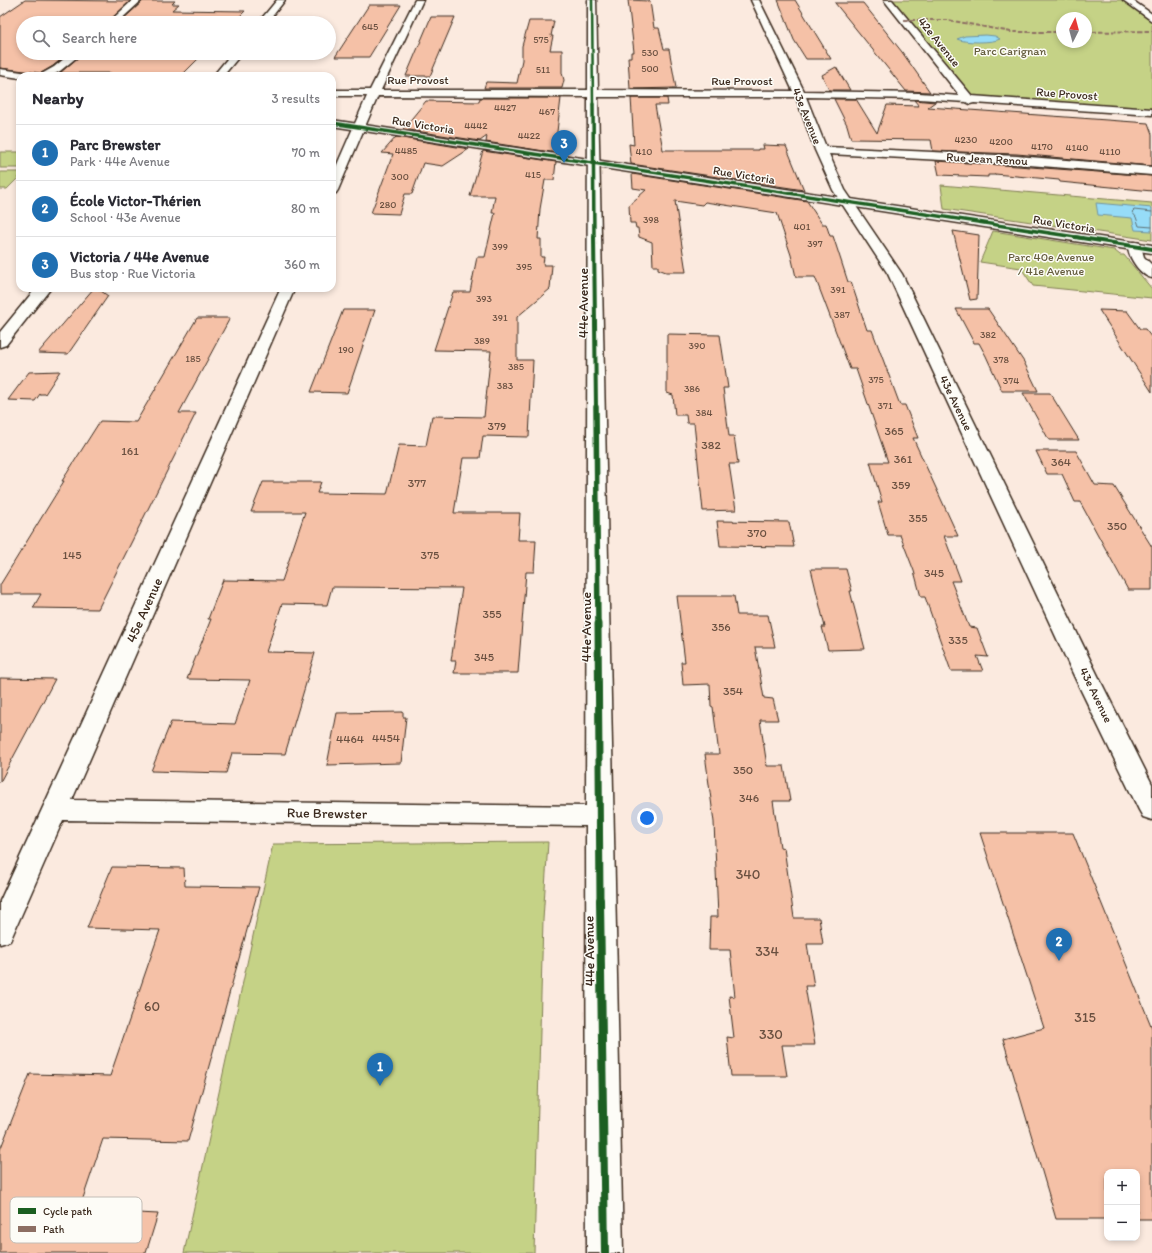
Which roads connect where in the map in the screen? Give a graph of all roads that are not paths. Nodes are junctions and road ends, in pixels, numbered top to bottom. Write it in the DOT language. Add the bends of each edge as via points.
graph roads {
  1 [pos="138,0"];
  2 [pos="281,0"];
  3 [pos="419,0"];
  4 [pos="592,0"];
  5 [pos="755,0"];
  6 [pos="888,0"];
  7 [pos="1127,0"];
  8 [pos="120,16"];
  9 [pos="268,16"];
  10 [pos="1152,18"];
  11 [pos="68,60"];
  12 [pos="231,60"];
  13 [pos="0,72"];
  14 [pos="51,72"];
  15 [pos="221,72"];
  16 [pos="16,74"];
  17 [pos="336,93"];
  18 [pos="374,93"];
  19 [pos="593,94"];
  20 [pos="800,94"];
  21 [pos="970,101"];
  22 [pos="1152,112"];
  23 [pos="336,124"];
  24 [pos="360,127"];
  25 [pos="821,150"];
  26 [pos="594,163"];
  27 [pos="1152,171"];
  28 [pos="336,181"];
  29 [pos="846,202"];
  30 [pos="1135,246"];
  31 [pos="1152,249"];
  32 [pos="1152,274"];
  33 [pos="41,292"];
  34 [pos="286,292"];
  35 [pos="0,342"];
  36 [pos="54,810"];
  37 [pos="1152,810"];
  38 [pos="599,816"];
  39 [pos="0,932"];
  40 [pos="605,1253"];
  1 -- 8 [label="street"];
  2 -- 9 [label="street"];
  3 -- 18 [label="street"];
  4 -- 19 [label="street, 44e Avenue"];
  5 -- 20 [label="street, 43e Avenue"];
  6 -- 21 [label="street, 42e Avenue"];
  7 -- 10 [label="street"];
  11 -- 14 [label="street"];
  12 -- 15 [label="street"];
  13 -- 16 [label="street"];
  17 -- 18 [label="street, Rue Provost"];
  18 -- 19 [label="street, Rue Provost"];
  18 -- 24 [label="street"];
  19 -- 20 [label="street, Rue Provost"];
  19 -- 26 [label="street, 44e Avenue"];
  20 -- 21 [label="street, Rue Provost" via="919,96"];
  20 -- 25 [label="street, 43e Avenue"];
  21 -- 22 [label="street, Rue Provost"];
  23 -- 24 [label="street, Rue Victoria"];
  24 -- 26 [label="street, Rue Victoria"];
  24 -- 28 [label="street"];
  25 -- 27 [label="street, Rue Jean Renou" via="1017,160"];
  25 -- 29 [label="street, 43e Avenue" via="838,190"];
  26 -- 29 [label="street, Rue Victoria"];
  26 -- 38 [label="street, 44e Avenue"];
  29 -- 30 [label="street, Rue Victoria"];
  29 -- 37 [label="street, 43e Avenue" via="894,274"];
  30 -- 31 [label="street, Rue Victoria"];
  30 -- 32 [label="street" via="1135,253"];
  33 -- 35 [label="street"];
  34 -- 36 [label="street, 45e Avenue"];
  36 -- 38 [label="street, Rue Brewster"];
  36 -- 39 [label="street, 45e Avenue"];
  38 -- 40 [label="street, 44e Avenue"];
}
